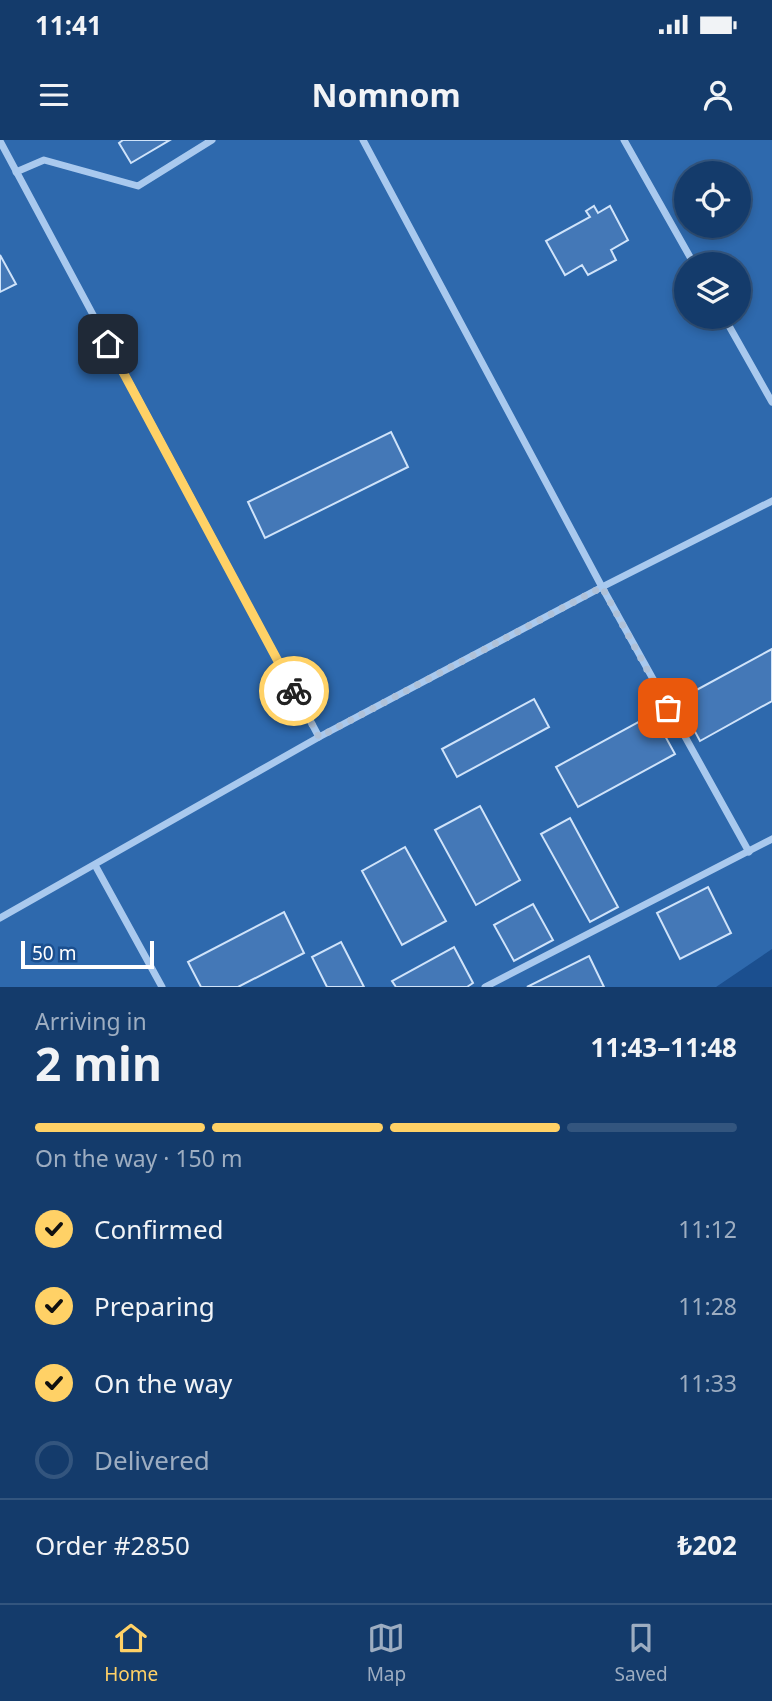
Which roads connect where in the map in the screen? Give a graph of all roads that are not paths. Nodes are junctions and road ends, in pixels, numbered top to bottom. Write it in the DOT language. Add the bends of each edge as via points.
graph roads {
  1 [pos="212,140"];
  2 [pos="363,140"];
  3 [pos="624,140"];
  4 [pos="0,141"];
  5 [pos="16,172"];
  6 [pos="687,252"];
  7 [pos="731,329"];
  8 [pos="772,402"];
  9 [pos="772,501"];
  10 [pos="602,587"];
  11 [pos="319,737"];
  12 [pos="772,839"];
  13 [pos="749,852"];
  14 [pos="95,864"];
  15 [pos="0,918"];
  16 [pos="162,987"];
  17 [pos="485,987"];
  1 -- 5 [label="street" via="138,186 44,160"];
  2 -- 10 [label="street"];
  3 -- 6 [label="street"];
  4 -- 5 [label="street"];
  5 -- 11 [label="street"];
  7 -- 8 [label="street"];
  9 -- 10 [label="street"];
  10 -- 11 [label="street"];
  10 -- 13 [label="street"];
  11 -- 14 [label="street"];
  12 -- 13 [label="street"];
  13 -- 17 [label="street"];
  14 -- 15 [label="street"];
  14 -- 16 [label="street"];
}
